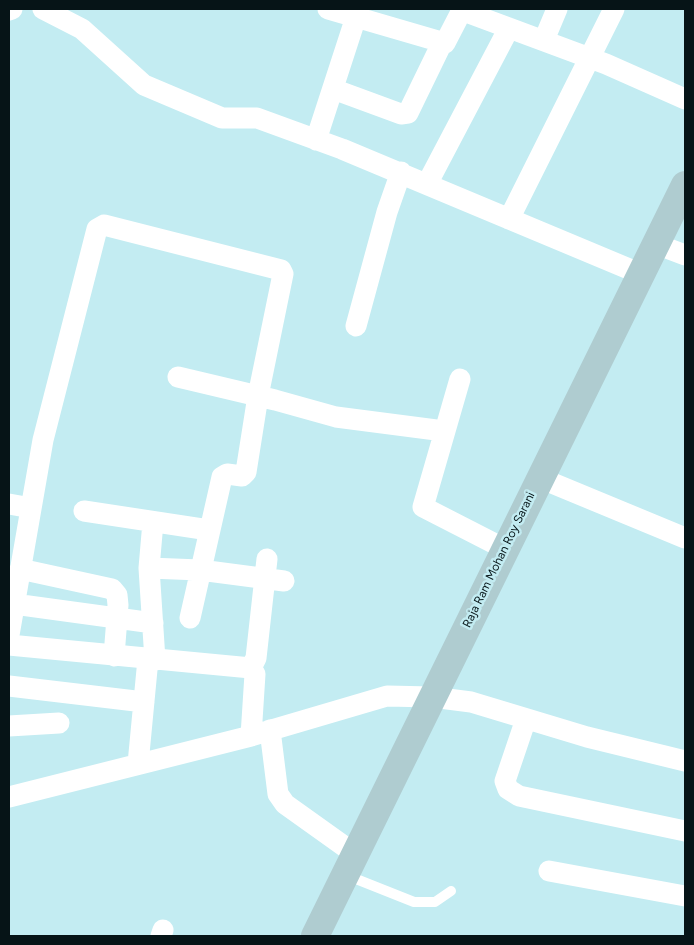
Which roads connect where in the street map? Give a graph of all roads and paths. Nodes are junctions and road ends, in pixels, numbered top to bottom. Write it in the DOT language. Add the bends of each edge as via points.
graph roads {
  1 [pos="43,9"];
  2 [pos="328,9"];
  3 [pos="557,9"];
  4 [pos="614,9"];
  5 [pos="479,13"];
  6 [pos="356,17"];
  7 [pos="509,28"];
  8 [pos="544,40"];
  9 [pos="442,43"];
  10 [pos="590,58"];
  11 [pos="333,89"];
  12 [pos="685,99"];
  13 [pos="316,140"];
  14 [pos="401,172"];
  15 [pos="428,184"];
  16 [pos="685,185"];
  17 [pos="509,219"];
  18 [pos="656,244"];
  19 [pos="685,255"];
  20 [pos="641,274"];
  21 [pos="356,326"];
  22 [pos="178,378"];
  23 [pos="460,379"];
  24 [pos="258,396"];
  25 [pos="444,431"];
  26 [pos="540,478"];
  27 [pos="9,504"];
  28 [pos="31,508"];
  29 [pos="84,511"];
  30 [pos="153,522"];
  31 [pos="208,530"];
  32 [pos="685,538"];
  33 [pos="505,549"];
  34 [pos="149,568"];
  35 [pos="20,569"];
  36 [pos="200,570"];
  37 [pos="14,604"];
  38 [pos="190,618"];
  39 [pos="117,619"];
  40 [pos="153,623"];
  41 [pos="9,635"];
  42 [pos="9,646"];
  43 [pos="114,656"];
  44 [pos="151,659"];
  45 [pos="252,668"];
  46 [pos="9,686"];
  47 [pos="432,697"];
  48 [pos="144,702"];
  49 [pos="526,719"];
  50 [pos="59,723"];
  51 [pos="9,726"];
  52 [pos="260,733"];
  53 [pos="685,761"];
  54 [pos="138,764"];
  55 [pos="9,798"];
  56 [pos="685,831"];
  57 [pos="350,864"];
  58 [pos="549,871"];
  59 [pos="451,891"];
  60 [pos="685,896"];
  61 [pos="314,936"];
  1 -- 13 [label="street" via="82,29 144,85 222,118 257,118"];
  2 -- 6 [label="street"];
  3 -- 8 [label="street"];
  4 -- 10 [label="street"];
  5 -- 7 [label="street"];
  5 -- 9 [label="street" via="460,14 447,42"];
  6 -- 9 [label="street"];
  6 -- 11 [label="street"];
  7 -- 8 [label="street"];
  7 -- 15 [label="street"];
  8 -- 10 [label="street"];
  9 -- 11 [label="street" via="408,113 396,112"];
  10 -- 12 [label="street"];
  10 -- 17 [label="street"];
  11 -- 13 [label="street"];
  13 -- 14 [label="street"];
  14 -- 15 [label="street"];
  14 -- 21 [label="street"];
  15 -- 17 [label="street"];
  16 -- 18 [label="street, Raja Ram Mohan Roy Sarani"];
  17 -- 20 [label="street"];
  18 -- 19 [label="street"];
  18 -- 20 [label="street, Raja Ram Mohan Roy Sarani"];
  20 -- 26 [label="street, Raja Ram Mohan Roy Sarani"];
  22 -- 24 [label="street"];
  23 -- 25 [label="street"];
  24 -- 25 [label="street" via="336,418"];
  24 -- 28 [label="street" via="283,272 101,226 43,440"];
  24 -- 31 [label="street" via="246,472 242,476 227,474 222,477"];
  25 -- 33 [label="street" via="423,507"];
  26 -- 32 [label="street"];
  26 -- 33 [label="street, Raja Ram Mohan Roy Sarani"];
  27 -- 28 [label="street"];
  28 -- 35 [label="street"];
  29 -- 30 [label="street"];
  30 -- 31 [label="street"];
  30 -- 34 [label="street"];
  31 -- 36 [label="street"];
  33 -- 47 [label="street, Raja Ram Mohan Roy Sarani"];
  34 -- 36 [label="street"];
  34 -- 40 [label="street"];
  35 -- 37 [label="street"];
  35 -- 39 [label="street" via="112,589 117,595"];
  36 -- 38 [label="street"];
  36 -- 45 [label="street" via="272,573"];
  37 -- 39 [label="street"];
  37 -- 41 [label="street"];
  39 -- 40 [label="street"];
  39 -- 43 [label="street"];
  40 -- 44 [label="street"];
  42 -- 43 [label="street"];
  43 -- 44 [label="street"];
  44 -- 45 [label="street"];
  44 -- 48 [label="street"];
  45 -- 52 [label="street"];
  46 -- 48 [label="street"];
  47 -- 49 [label="street" via="471,702"];
  47 -- 52 [label="street" via="377,698"];
  47 -- 57 [label="street, Raja Ram Mohan Roy Sarani"];
  48 -- 54 [label="street"];
  49 -- 53 [label="street"];
  49 -- 56 [label="street" via="505,781 508,789 519,796"];
  50 -- 51 [label="street"];
  52 -- 54 [label="street"];
  52 -- 57 [label="street" via="278,794"];
  54 -- 55 [label="street"];
  57 -- 59 [label="lane" via="414,902 435,902"];
  57 -- 61 [label="street, Raja Ram Mohan Roy Sarani"];
  58 -- 60 [label="street"];
}
